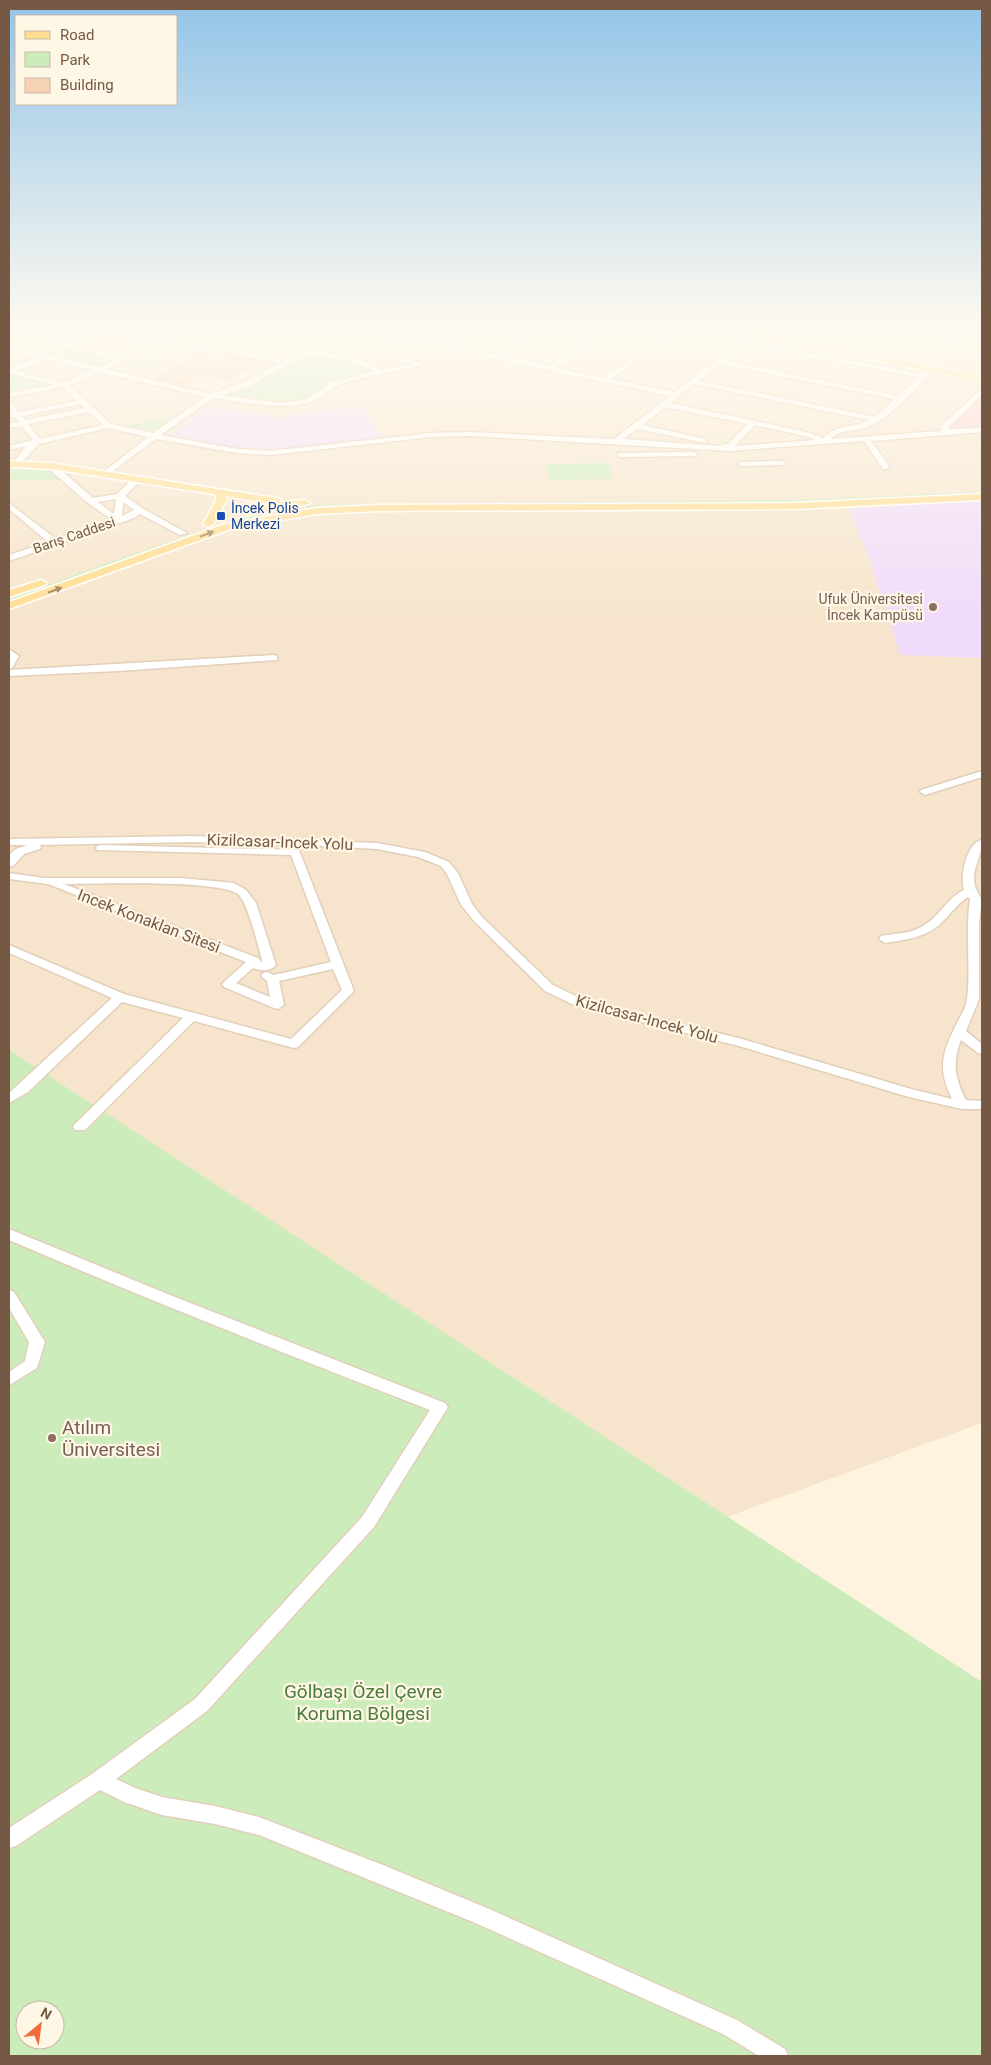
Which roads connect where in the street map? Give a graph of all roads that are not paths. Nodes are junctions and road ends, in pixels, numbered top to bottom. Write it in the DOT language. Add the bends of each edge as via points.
graph roads {
  1 [pos="16,428"];
  2 [pos="26,428"];
  3 [pos="98,428"];
  4 [pos="119,428"];
  5 [pos="166,428"];
  6 [pos="633,428"];
  7 [pos="647,428"];
  8 [pos="748,428"];
  9 [pos="782,428"];
  10 [pos="840,428"];
  11 [pos="944,428"];
  12 [pos="982,430"];
  13 [pos="948,433"];
  14 [pos="154,436"];
  15 [pos="866,439"];
  16 [pos="616,441"];
  17 [pos="824,442"];
  18 [pos="34,443"];
  19 [pos="769,446"];
  20 [pos="9,448"];
  21 [pos="730,449"];
  22 [pos="620,455"];
  23 [pos="12,461"];
  24 [pos="741,464"];
  25 [pos="45,466"];
  26 [pos="886,467"];
  27 [pos="105,475"];
  28 [pos="136,480"];
  29 [pos="982,489"];
  30 [pos="218,493"];
  31 [pos="120,496"];
  32 [pos="245,497"];
  33 [pos="982,497"];
  34 [pos="91,501"];
  35 [pos="9,505"];
  36 [pos="265,507"];
  37 [pos="296,508"];
  38 [pos="138,510"];
  39 [pos="282,516"];
  40 [pos="117,520"];
  41 [pos="208,524"];
  42 [pos="183,533"];
  43 [pos="54,542"];
  44 [pos="9,558"];
  45 [pos="9,594"];
  46 [pos="9,606"];
  47 [pos="9,652"];
  48 [pos="274,658"];
  49 [pos="9,666"];
  50 [pos="9,672"];
  51 [pos="982,774"];
  52 [pos="925,792"];
  53 [pos="9,842"];
  54 [pos="982,843"];
  55 [pos="9,864"];
  56 [pos="9,876"];
  57 [pos="44,880"];
  58 [pos="969,892"];
  59 [pos="885,939"];
  60 [pos="9,949"];
  61 [pos="259,964"];
  62 [pos="337,964"];
  63 [pos="273,979"];
  64 [pos="120,997"];
  65 [pos="192,1016"];
  66 [pos="959,1032"];
  67 [pos="982,1050"];
  68 [pos="9,1099"];
  69 [pos="962,1105"];
  70 [pos="982,1105"];
  71 [pos="80,1126"];
  72 [pos="9,1234"];
  73 [pos="9,1296"];
  74 [pos="11,1378"];
  75 [pos="99,1780"];
  76 [pos="9,1839"];
  77 [pos="778,2056"];
  1 -- 18 [label="street"];
  2 -- 18 [label="street"];
  3 -- 18 [label="street"];
  4 -- 14 [label="street"];
  5 -- 14 [label="street"];
  6 -- 16 [label="street"];
  7 -- 8 [label="street" via="730,447"];
  9 -- 17 [label="street" via="817,437"];
  10 -- 17 [label="street"];
  11 -- 13 [label="street"];
  12 -- 13 [label="street"];
  13 -- 15 [label="street"];
  14 -- 16 [label="street" via="237,451 270,453 431,435"];
  14 -- 27 [label="street"];
  15 -- 17 [label="street"];
  15 -- 26 [label="street"];
  16 -- 21 [label="street"];
  17 -- 19 [label="street"];
  18 -- 20 [label="street"];
  18 -- 23 [label="street"];
  19 -- 21 [label="street"];
  19 -- 24 [label="street" via="781,466"];
  21 -- 22 [label="street" via="715,454"];
  23 -- 25 [label="main road"];
  25 -- 27 [label="main road"];
  25 -- 34 [label="street"];
  27 -- 28 [label="main road"];
  28 -- 30 [label="main road"];
  28 -- 31 [label="street"];
  29 -- 37 [label="main road" via="820,497"];
  30 -- 32 [label="main road"];
  30 -- 41 [label="main road" via="222,500"];
  31 -- 34 [label="street"];
  31 -- 38 [label="street"];
  31 -- 40 [label="street"];
  32 -- 36 [label="main road"];
  32 -- 37 [label="main road"];
  33 -- 37 [label="main road" via="812,505"];
  34 -- 40 [label="street"];
  35 -- 43 [label="street"];
  36 -- 37 [label="main road"];
  36 -- 39 [label="main road"];
  36 -- 41 [label="main road"];
  37 -- 39 [label="main road"];
  38 -- 40 [label="street, Barış Caddesi"];
  38 -- 42 [label="street"];
  46 -- 39 [label="main road, one-way" via="221,529"];
  40 -- 43 [label="street, Barış Caddesi"];
  41 -- 42 [label="main road"];
  42 -- 45 [label="main road"];
  43 -- 44 [label="street, Barış Caddesi"];
  47 -- 49 [label="street" via="14,656"];
  48 -- 50 [label="street"];
  51 -- 52 [label="street"];
  53 -- 69 [label="street, Kizilcasar-Incek Yolu" via="191,840 325,843 377,846 421,854 445,864 478,919 549,988 580,1003 742,1043 908,1093"];
  54 -- 58 [label="street" via="971,860"];
  55 -- 62 [label="street" via="14,855 30,847 295,852"];
  56 -- 57 [label="street"];
  57 -- 61 [label="street, Incek Konaklan Sitesi"];
  57 -- 61 [label="street" via="181,881 235,886 250,903 270,965"];
  58 -- 59 [label="street" via="961,895 941,917 919,933"];
  58 -- 66 [label="street" via="976,899 972,924 972,1000"];
  60 -- 64 [label="street"];
  61 -- 63 [label="street" via="266,976"];
  61 -- 63 [label="street" via="228,984 278,1005"];
  62 -- 63 [label="street"];
  62 -- 65 [label="street" via="348,991 294,1044"];
  64 -- 65 [label="street"];
  64 -- 68 [label="street"];
  65 -- 71 [label="street"];
  66 -- 67 [label="street"];
  66 -- 69 [label="street" via="948,1063 950,1082"];
  69 -- 70 [label="street, Kizilcasar-Incek Yolu"];
  72 -- 75 [label="street" via="167,1301 440,1407 368,1522 201,1705"];
  73 -- 74 [label="street" via="37,1342 32,1364"];
  75 -- 76 [label="street"];
  75 -- 77 [label="street" via="131,1796 162,1806 259,1826 383,1875 730,2027"];
}
